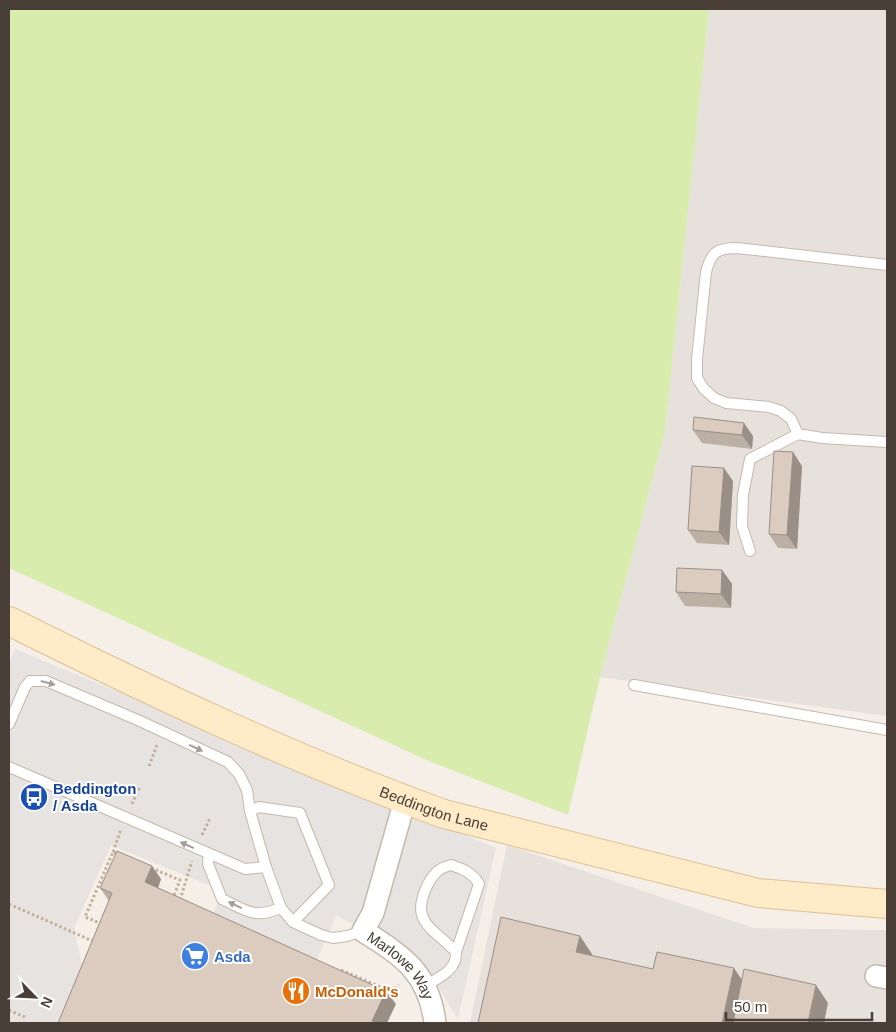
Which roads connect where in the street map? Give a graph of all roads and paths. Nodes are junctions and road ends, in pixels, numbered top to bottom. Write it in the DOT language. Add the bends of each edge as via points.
graph roads {
  1 [pos="887,265"];
  2 [pos="798,434"];
  3 [pos="887,442"];
  4 [pos="750,551"];
  5 [pos="9,621"];
  6 [pos="634,685"];
  7 [pos="9,724"];
  8 [pos="887,730"];
  9 [pos="163,732"];
  10 [pos="149,766"];
  11 [pos="9,767"];
  12 [pos="140,786"];
  13 [pos="405,800"];
  14 [pos="130,807"];
  15 [pos="250,811"];
  16 [pos="210,818"];
  17 [pos="121,829"];
  18 [pos="201,838"];
  19 [pos="113,852"];
  20 [pos="208,854"];
  21 [pos="121,856"];
  22 [pos="192,860"];
  23 [pos="146,866"];
  24 [pos="266,867"];
  25 [pos="180,901"];
  26 [pos="9,904"];
  27 [pos="188,904"];
  28 [pos="887,904"];
  29 [pos="281,908"];
  30 [pos="293,922"];
  31 [pos="104,925"];
  32 [pos="363,931"];
  33 [pos="98,944"];
  34 [pos="456,952"];
  35 [pos="339,969"];
  36 [pos="403,980"];
  37 [pos="425,986"];
  38 [pos="9,1010"];
  39 [pos="25,1017"];
  40 [pos="435,1023"];
  1 -- 2 [label="lane" via="737,248 725,248 709,260 697,359 698,378 714,398 726,403 781,411 791,419"];
  2 -- 3 [label="lane"];
  2 -- 4 [label="lane" via="750,459 743,495 742,526"];
  5 -- 13 [label="main road, Beddington Lane" via="215,720"];
  6 -- 8 [label="lane"];
  7 -- 9 [label="lane, one-way" via="25,687 30,681 37,680 64,688"];
  9 -- 10 [label="path"];
  9 -- 15 [label="lane, one-way" via="228,762 247,790"];
  20 -- 11 [label="lane, one-way"];
  12 -- 14 [label="path"];
  13 -- 28 [label="main road, Beddington Lane" via="444,814 758,893"];
  13 -- 32 [label="street, Marlowe Way" via="373,913"];
  15 -- 24 [label="lane"];
  15 -- 30 [label="lane" via="260,807 300,813 329,885"];
  16 -- 18 [label="path"];
  17 -- 19 [label="path"];
  19 -- 21 [label="path"];
  19 -- 31 [label="path" via="85,917"];
  20 -- 24 [label="lane" via="245,869"];
  29 -- 20 [label="lane, one-way" via="253,914 222,899 208,864"];
  22 -- 25 [label="path"];
  23 -- 25 [label="path" via="180,880 173,898"];
  24 -- 29 [label="lane"];
  25 -- 27 [label="path"];
  26 -- 33 [label="path"];
  29 -- 30 [label="lane"];
  30 -- 32 [label="lane" via="320,936 333,938"];
  32 -- 37 [label="street, Marlowe Way" via="400,956"];
  34 -- 34 [label="lane" via="420,915 425,890 433,875 451,865 475,877 479,884"];
  34 -- 37 [label="lane" via="450,971"];
  35 -- 36 [label="path" via="392,992"];
  37 -- 40 [label="street, Marlowe Way"];
  38 -- 39 [label="path"];
}
